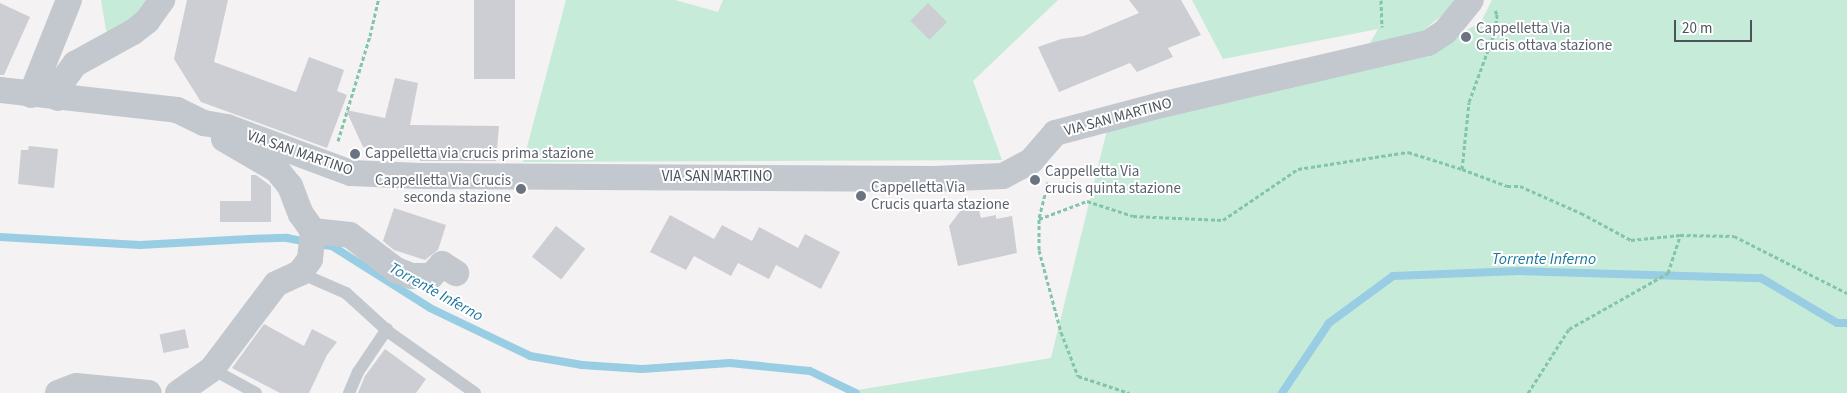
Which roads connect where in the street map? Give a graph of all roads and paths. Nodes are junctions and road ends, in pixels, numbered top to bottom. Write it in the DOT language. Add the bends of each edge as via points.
graph roads {
  1 [pos="69,0"];
  2 [pos="162,0"];
  3 [pos="378,0"];
  4 [pos="1482,4"];
  5 [pos="0,90"];
  6 [pos="31,95"];
  7 [pos="58,98"];
  8 [pos="204,123"];
  9 [pos="332,164"];
  10 [pos="1462,169"];
  11 [pos="1049,176"];
  12 [pos="1039,219"];
  13 [pos="1680,235"];
  14 [pos="309,250"];
  15 [pos="456,273"];
  16 [pos="1847,293"];
  17 [pos="387,330"];
  18 [pos="212,369"];
  19 [pos="58,393"];
  20 [pos="149,393"];
  21 [pos="178,393"];
  22 [pos="256,393"];
  23 [pos="349,393"];
  24 [pos="475,393"];
  25 [pos="1129,393"];
  26 [pos="1528,393"];
  1 -- 6 [label="street"];
  2 -- 7 [label="street" via="150,17 133,32 75,64 64,79"];
  3 -- 9 [label="path"];
  4 -- 9 [label="street, VIA SAN MARTINO" via="1428,43 1055,133 1031,161 1003,176 934,179 420,176 351,173"];
  4 -- 10 [label="path" via="1497,14 1495,31 1469,102"];
  5 -- 6 [label="street, VIA SAN MARTINO"];
  6 -- 7 [label="street, VIA SAN MARTINO"];
  7 -- 8 [label="street, VIA SAN MARTINO" via="177,110"];
  8 -- 9 [label="street, VIA SAN MARTINO" via="227,127"];
  8 -- 14 [label="street" via="277,170 290,186 301,214"];
  10 -- 12 [label="path" via="1408,152 1298,169 1223,220 1133,216 1086,201"];
  10 -- 13 [label="path" via="1507,186 1520,186 1581,212 1631,240"];
  11 -- 12 [label="path"];
  12 -- 25 [label="path" via="1041,258 1061,332 1078,376"];
  13 -- 16 [label="path" via="1734,236"];
  13 -- 26 [label="path" via="1668,273 1569,330"];
  14 -- 15 [label="street" via="350,235 396,270 412,276 431,276 442,264"];
  14 -- 17 [label="lane" via="346,293"];
  14 -- 18 [label="street" via="276,284"];
  17 -- 23 [label="lane" via="358,372"];
  17 -- 24 [label="lane"];
  18 -- 21 [label="street"];
  18 -- 22 [label="lane"];
  19 -- 20 [label="street" via="81,386"];
}
